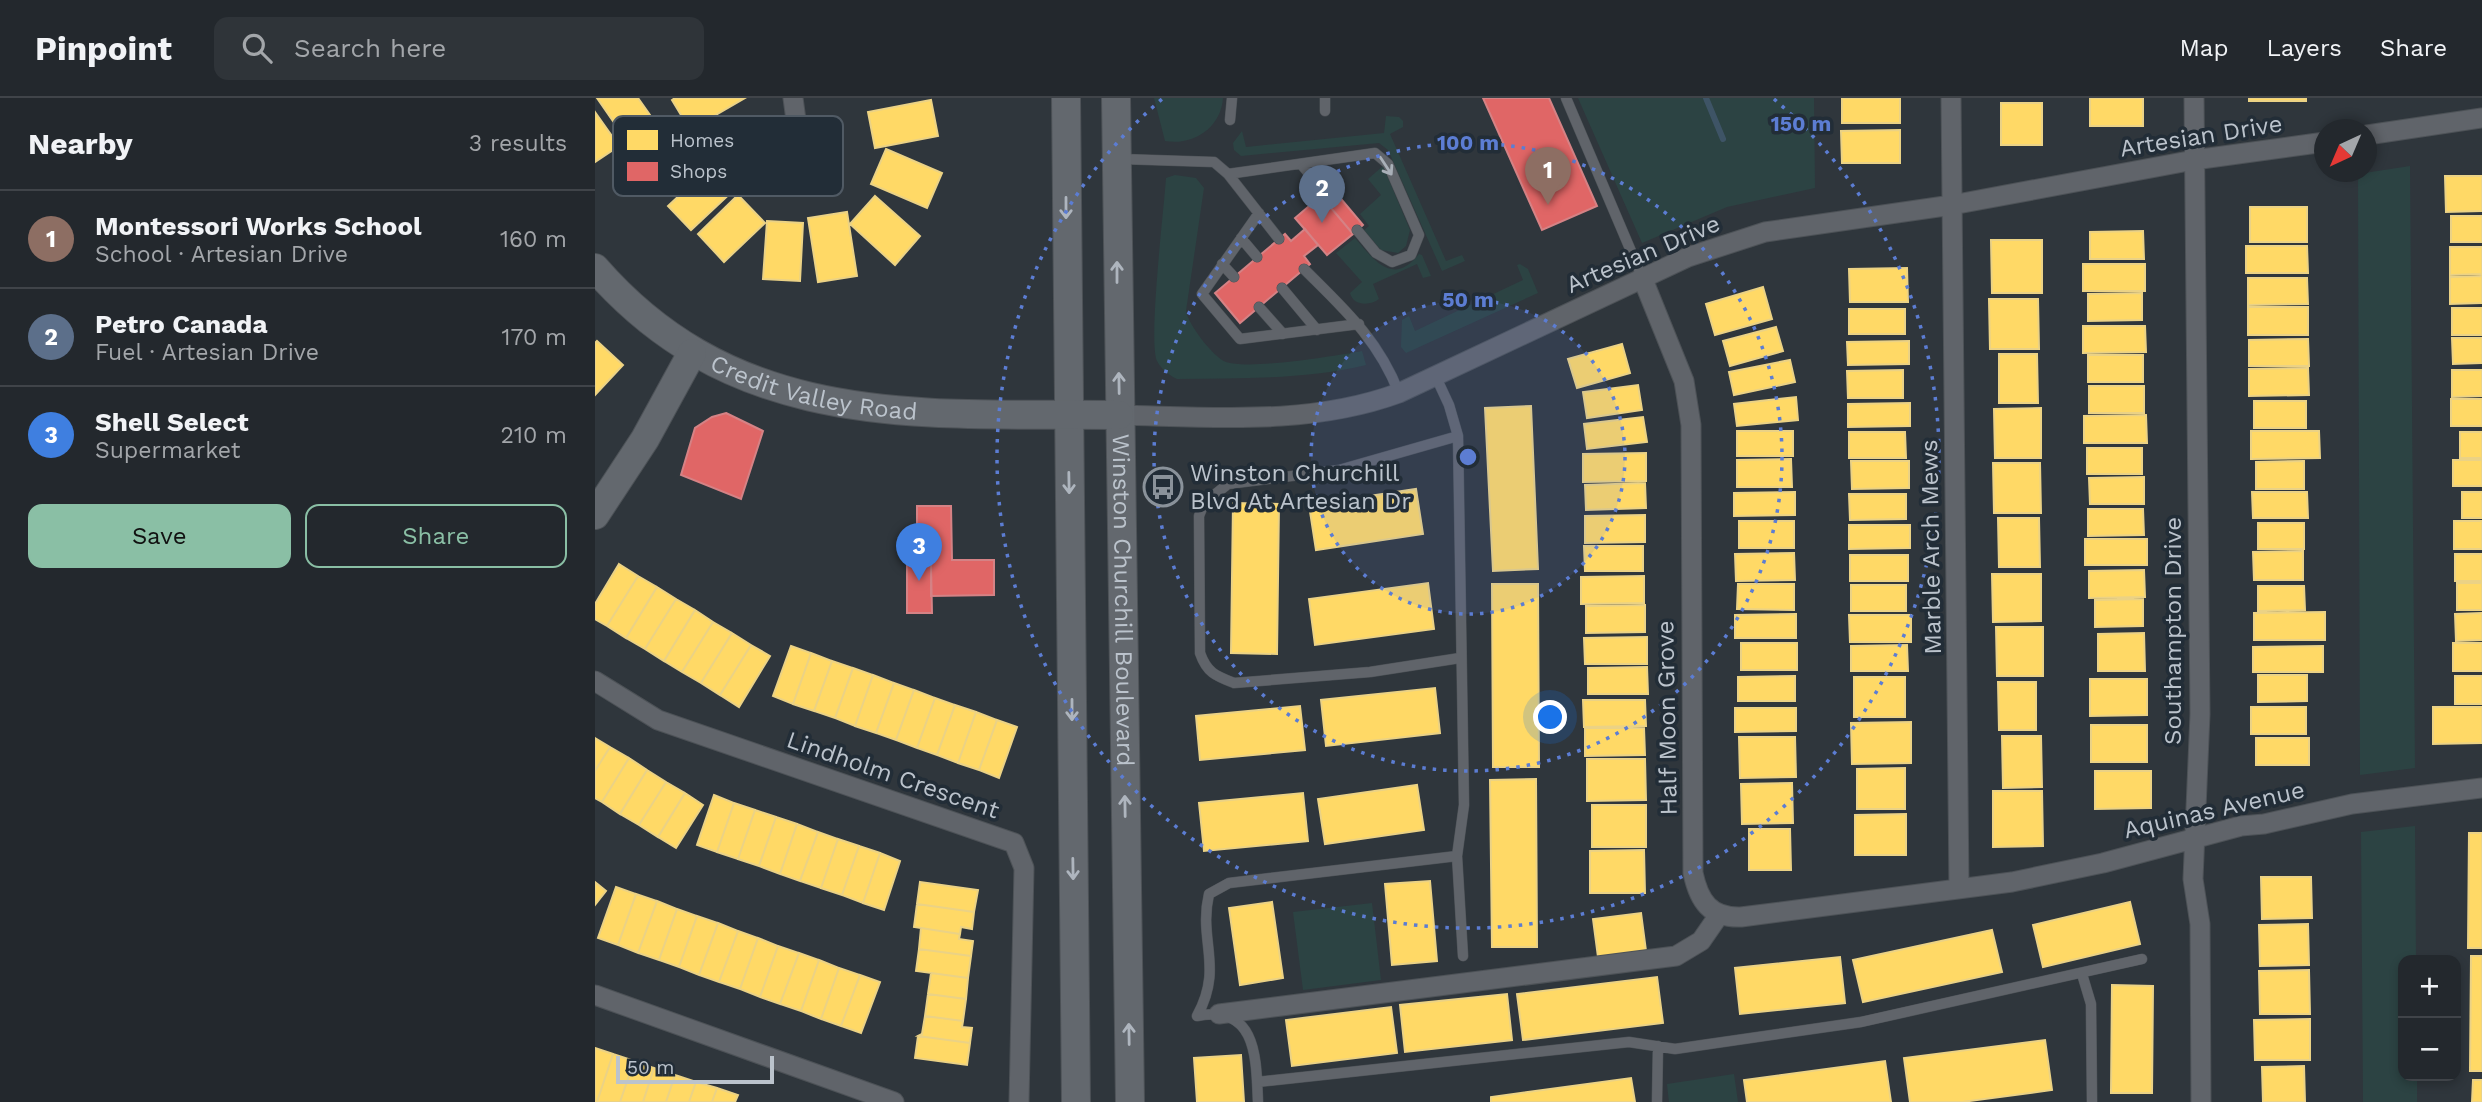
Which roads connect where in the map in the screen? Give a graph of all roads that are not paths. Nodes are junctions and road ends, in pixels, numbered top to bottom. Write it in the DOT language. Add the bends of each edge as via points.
graph roads {
  1 [pos="793,98"];
  2 [pos="1066,98"];
  3 [pos="1116,98"];
  4 [pos="1232,98"];
  5 [pos="1325,98"];
  6 [pos="1566,98"];
  7 [pos="1951,98"];
  8 [pos="2194,98"];
  9 [pos="1325,111"];
  10 [pos="795,116"];
  11 [pos="2482,118"];
  12 [pos="1230,120"];
  13 [pos="2377,134"];
  14 [pos="2314,144"];
  15 [pos="1117,159"];
  16 [pos="2194,160"];
  17 [pos="1301,164"];
  18 [pos="1228,174"];
  19 [pos="1325,192"];
  20 [pos="1952,205"];
  21 [pos="1259,213"];
  22 [pos="1357,230"];
  23 [pos="1241,238"];
  24 [pos="1279,239"];
  25 [pos="1257,257"];
  26 [pos="1222,264"];
  27 [pos="595,268"];
  28 [pos="1304,269"];
  29 [pos="1234,277"];
  30 [pos="1643,277"];
  31 [pos="1282,288"];
  32 [pos="1259,307"];
  33 [pos="1359,324"];
  34 [pos="1317,330"];
  35 [pos="1283,334"];
  36 [pos="692,353"];
  37 [pos="1435,375"];
  38 [pos="1399,393"];
  39 [pos="1069,415"];
  40 [pos="1119,415"];
  41 [pos="1458,436"];
  42 [pos="595,515"];
  43 [pos="1460,658"];
  44 [pos="595,681"];
  45 [pos="2482,788"];
  46 [pos="2195,837"];
  47 [pos="1457,856"];
  48 [pos="1959,889"];
  49 [pos="1719,915"];
  50 [pos="1463,956"];
  51 [pos="2142,959"];
  52 [pos="2082,974"];
  53 [pos="595,995"];
  54 [pos="1219,1014"];
  55 [pos="1658,1046"];
  56 [pos="1257,1082"];
  57 [pos="894,1102"];
  58 [pos="1019,1102"];
  59 [pos="1076,1102"];
  60 [pos="1130,1102"];
  61 [pos="1258,1102"];
  62 [pos="1657,1102"];
  63 [pos="2092,1102"];
  64 [pos="2201,1102"];
  1 -- 10 [label="street"];
  2 -- 39 [label="main road, Winston Churchill Boulevard, one-way"];
  3 -- 15 [label="main road, Winston Churchill Boulevard"];
  4 -- 12 [label="lane"];
  5 -- 9 [label="lane"];
  6 -- 30 [label="lane"];
  7 -- 20 [label="street, Marble Arch Mews"];
  8 -- 16 [label="street, Southampton Drive"];
  11 -- 13 [label="street"];
  14 -- 16 [label="street, Artesian Drive"];
  15 -- 18 [label="lane" via="1214,162"];
  40 -- 15 [label="main road, Winston Churchill Boulevard, one-way"];
  16 -- 20 [label="street, Artesian Drive"];
  16 -- 46 [label="street, Southampton Drive" via="2200,700"];
  17 -- 18 [label="lane"];
  17 -- 19 [label="lane"];
  17 -- 22 [label="lane, one-way" via="1375,153 1388,164 1419,236 1415,247 1403,260 1384,260"];
  18 -- 21 [label="lane"];
  20 -- 30 [label="street, Artesian Drive" via="1765,232"];
  20 -- 48 [label="street, Marble Arch Mews"];
  21 -- 23 [label="lane"];
  21 -- 24 [label="lane"];
  23 -- 25 [label="lane"];
  23 -- 26 [label="lane"];
  26 -- 29 [label="lane"];
  26 -- 35 [label="lane" via="1202,294 1240,339"];
  27 -- 36 [label="main road, Credit Valley Road" via="659,331"];
  28 -- 33 [label="lane"];
  30 -- 37 [label="street, Artesian Drive"];
  30 -- 49 [label="street, Half Moon Grove" via="1684,381 1691,425 1693,873 1703,902"];
  31 -- 34 [label="lane"];
  32 -- 35 [label="lane"];
  33 -- 34 [label="lane"];
  33 -- 38 [label="lane" via="1387,361"];
  34 -- 35 [label="lane"];
  36 -- 39 [label="main road, Credit Valley Road" via="751,379 840,404 917,413"];
  36 -- 42 [label="main road" via="645,439"];
  37 -- 38 [label="street, Artesian Drive"];
  37 -- 41 [label="lane"];
  38 -- 40 [label="street, Artesian Drive" via="1308,415"];
  39 -- 40 [label="main road, Credit Valley Road"];
  39 -- 59 [label="main road, Winston Churchill Boulevard, one-way"];
  60 -- 40 [label="main road, Winston Churchill Boulevard, one-way"];
  41 -- 43 [label="lane"];
  41 -- 43 [label="lane" via="1339,470 1227,484 1204,503 1199,516 1201,653 1206,669 1214,675 1234,683 1370,672"];
  43 -- 47 [label="lane" via="1464,805"];
  44 -- 58 [label="street, Lindholm Crescent" via="658,720 1014,842 1024,868"];
  45 -- 46 [label="street, Aquinas Avenue" via="2352,804"];
  46 -- 48 [label="street, Aquinas Avenue" via="2103,863"];
  46 -- 64 [label="street, Southampton Drive"];
  47 -- 50 [label="lane"];
  47 -- 54 [label="lane" via="1229,883 1209,894 1205,910 1212,980 1197,1016"];
  48 -- 49 [label="street" via="1741,917"];
  49 -- 54 [label="street" via="1701,941 1676,956"];
  51 -- 52 [label="lane"];
  52 -- 55 [label="lane" via="1861,1023 1675,1049"];
  52 -- 63 [label="lane" via="2091,1003"];
  53 -- 57 [label="street"];
  54 -- 56 [label="lane" via="1247,1033 1256,1050"];
  55 -- 56 [label="lane" via="1629,1042"];
  55 -- 62 [label="lane"];
  56 -- 61 [label="lane"];
}
